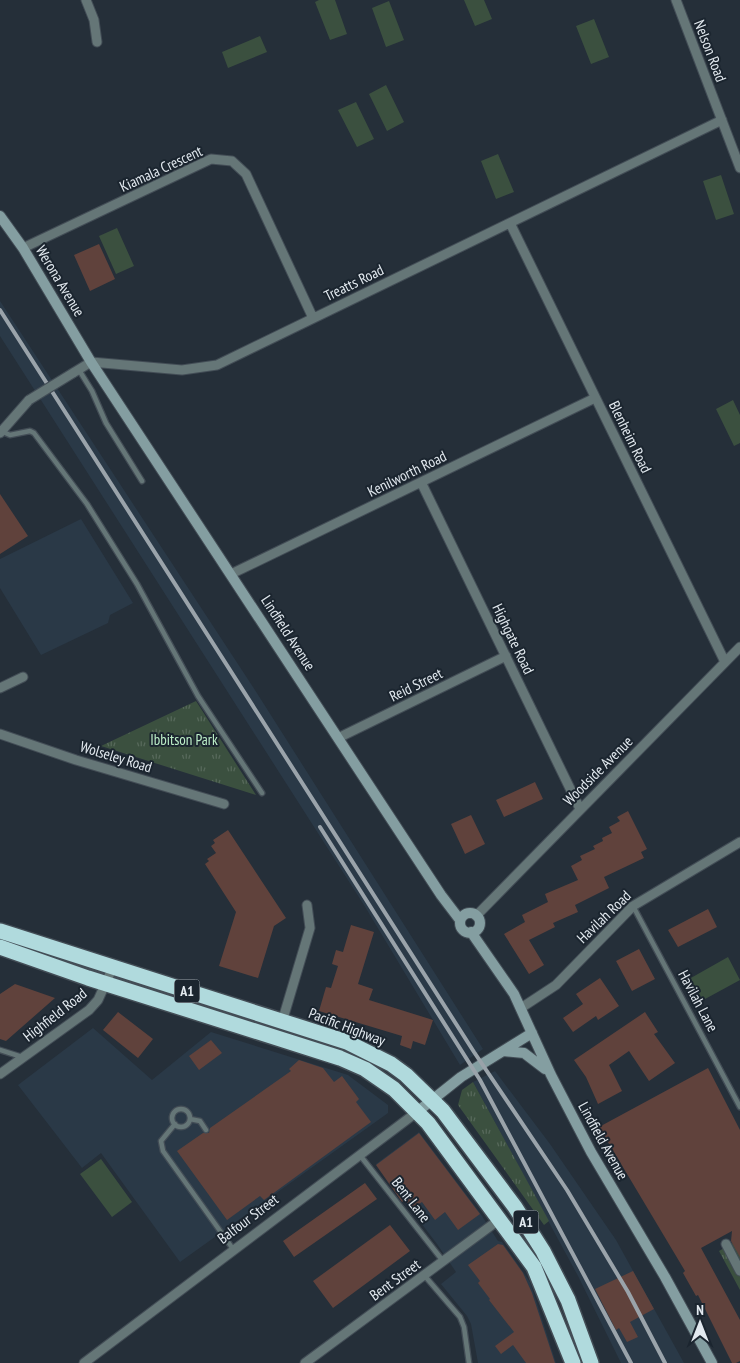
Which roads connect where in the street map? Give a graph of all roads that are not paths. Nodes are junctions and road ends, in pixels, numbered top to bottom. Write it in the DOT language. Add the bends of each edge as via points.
graph roads {
  1 [pos="86,0"];
  2 [pos="676,0"];
  3 [pos="97,42"];
  4 [pos="722,120"];
  5 [pos="740,168"];
  6 [pos="0,216"];
  7 [pos="510,223"];
  8 [pos="23,248"];
  9 [pos="314,318"];
  10 [pos="91,362"];
  11 [pos="76,372"];
  12 [pos="595,398"];
  13 [pos="1,431"];
  14 [pos="142,481"];
  15 [pos="421,482"];
  16 [pos="231,574"];
  17 [pos="740,647"];
  18 [pos="506,656"];
  19 [pos="725,662"];
  20 [pos="23,677"];
  21 [pos="0,688"];
  22 [pos="0,734"];
  23 [pos="338,738"];
  24 [pos="262,793"];
  25 [pos="224,804"];
  26 [pos="580,808"];
  27 [pos="740,842"];
  28 [pos="307,904"];
  29 [pos="634,906"];
  30 [pos="476,916"];
  31 [pos="460,920"];
  32 [pos="0,931"];
  33 [pos="471,932"];
  34 [pos="0,947"];
  35 [pos="113,967"];
  36 [pos="106,983"];
  37 [pos="521,1008"];
  38 [pos="282,1022"];
  39 [pos="532,1033"];
  40 [pos="0,1050"];
  41 [pos="502,1051"];
  42 [pos="22,1057"];
  43 [pos="0,1074"];
  44 [pos="551,1075"];
  45 [pos="432,1099"];
  46 [pos="740,1107"];
  47 [pos="417,1112"];
  48 [pos="190,1118"];
  49 [pos="175,1124"];
  50 [pos="206,1130"];
  51 [pos="359,1154"];
  52 [pos="500,1218"];
  53 [pos="726,1244"];
  54 [pos="234,1249"];
  55 [pos="443,1261"];
  56 [pos="740,1271"];
  57 [pos="424,1275"];
  58 [pos="84,1363"];
  59 [pos="305,1363"];
  60 [pos="469,1363"];
  61 [pos="573,1363"];
  62 [pos="591,1363"];
  63 [pos="712,1363"];
  1 -- 3 [label="street" via="94,20"];
  2 -- 4 [label="street, Nelson Road"];
  4 -- 5 [label="street, Nelson Road"];
  4 -- 7 [label="street, Treatts Road"];
  6 -- 8 [label="street, Werona Avenue"];
  7 -- 9 [label="street, Treatts Road"];
  7 -- 12 [label="street, Blenheim Road"];
  8 -- 9 [label="street, Kiamala Crescent" via="211,159 232,161 246,174"];
  8 -- 10 [label="street, Werona Avenue"];
  9 -- 10 [label="street, Treatts Road" via="217,365 182,370"];
  10 -- 11 [label="street"];
  10 -- 16 [label="street, Lindfield Avenue"];
  11 -- 13 [label="street, bridge" via="29,400"];
  11 -- 14 [label="lane" via="92,391 106,423"];
  12 -- 15 [label="street, Kenilworth Road"];
  12 -- 19 [label="street, Blenheim Road"];
  13 -- 24 [label="lane" via="10,435 34,433 75,485 137,584 198,696"];
  15 -- 16 [label="street, Kenilworth Road"];
  15 -- 18 [label="street, Highgate Road"];
  16 -- 23 [label="street, Lindfield Avenue"];
  17 -- 19 [label="street, Woodside Avenue"];
  18 -- 23 [label="street, Reid Street"];
  18 -- 26 [label="street, Highgate Road"];
  19 -- 26 [label="street, Woodside Avenue"];
  20 -- 21 [label="street"];
  22 -- 25 [label="street, Wolseley Road"];
  23 -- 31 [label="street, Lindfield Avenue"];
  26 -- 30 [label="street, Woodside Avenue"];
  27 -- 29 [label="street, Havilah Road"];
  28 -- 38 [label="street" via="310,928"];
  29 -- 37 [label="street, Havilah Road" via="556,985"];
  29 -- 46 [label="lane, Havilah Lane"];
  30 -- 31 [label="street" via="465,914"];
  30 -- 33 [label="street" via="479,924"];
  31 -- 33 [label="street" via="462,929"];
  32 -- 35 [label="highway, Pacific Highway / A1"];
  33 -- 37 [label="street, Lindfield Avenue" via="507,982"];
  34 -- 36 [label="highway, Pacific Highway / A1"];
  35 -- 36 [label="street, Highfield Road"];
  35 -- 38 [label="highway, Pacific Highway / A1"];
  36 -- 42 [label="street, Highfield Road" via="89,1010"];
  36 -- 47 [label="highway, Pacific Highway / A1" via="353,1063 394,1089"];
  37 -- 39 [label="street, Lindfield Avenue"];
  38 -- 45 [label="highway, Pacific Highway / A1" via="347,1042 374,1055 406,1075"];
  39 -- 41 [label="street"];
  39 -- 44 [label="street, Lindfield Avenue"];
  40 -- 42 [label="lane"];
  41 -- 44 [label="street" via="518,1051 531,1056"];
  41 -- 45 [label="street"];
  42 -- 43 [label="street, Highfield Road"];
  44 -- 63 [label="street, Lindfield Avenue" via="591,1152"];
  45 -- 47 [label="street, Balfour Street"];
  45 -- 62 [label="highway, Pacific Highway / A1" via="533,1233 561,1285"];
  47 -- 51 [label="street, Balfour Street"];
  47 -- 52 [label="highway, Pacific Highway / A1"];
  48 -- 49 [label="lane" via="185,1126"];
  48 -- 49 [label="lane" via="185,1110 177,1111 173,1117"];
  48 -- 50 [label="lane" via="200,1121"];
  49 -- 54 [label="lane" via="161,1141 163,1151"];
  51 -- 54 [label="street, Balfour Street"];
  51 -- 55 [label="lane, Bent Lane"];
  52 -- 55 [label="street, Bent Street"];
  52 -- 61 [label="highway, Pacific Highway / A1" via="534,1267"];
  53 -- 56 [label="street"];
  54 -- 58 [label="street, Balfour Street"];
  55 -- 57 [label="street, Bent Street"];
  57 -- 59 [label="street, Bent Street"];
  57 -- 60 [label="lane" via="460,1317"];
}
